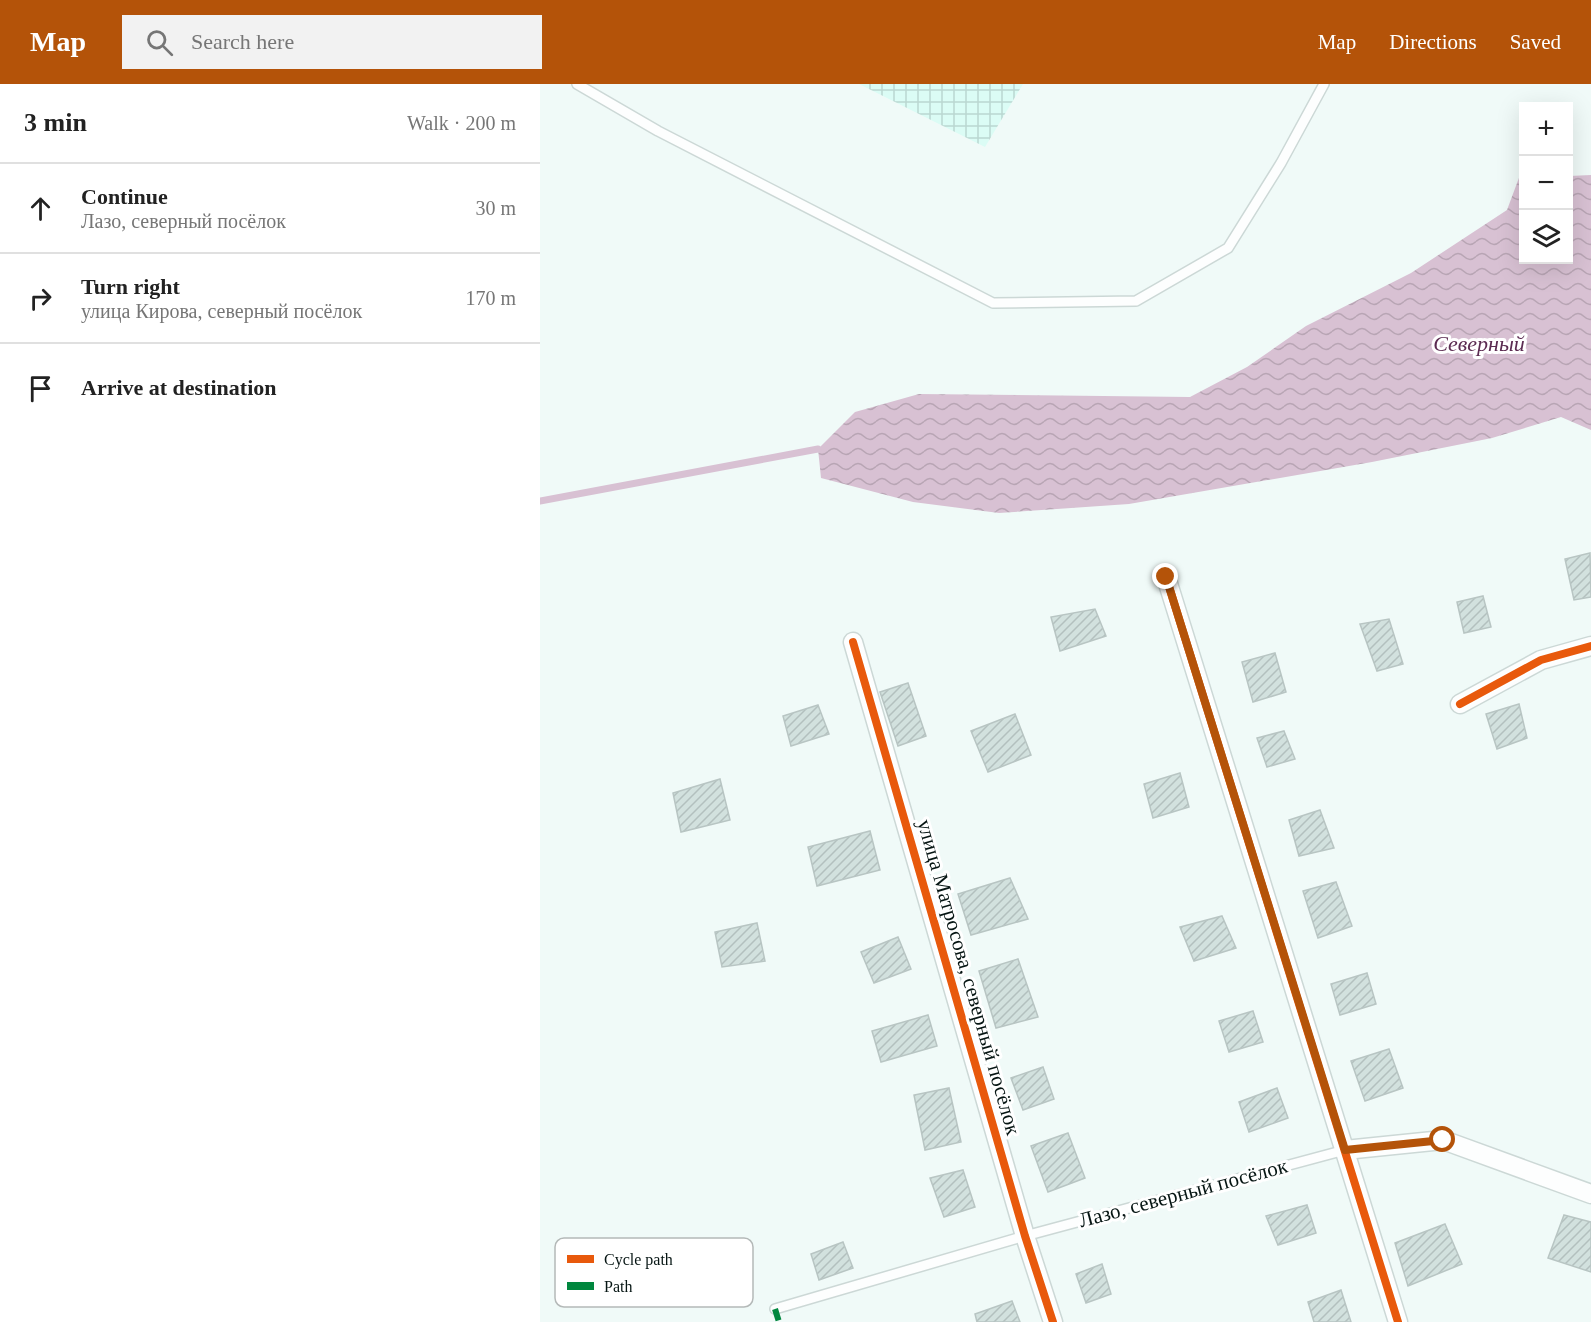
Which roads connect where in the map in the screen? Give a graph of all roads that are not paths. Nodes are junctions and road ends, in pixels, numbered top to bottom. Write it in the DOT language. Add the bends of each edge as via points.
graph roads {
  1 [pos="577,84"];
  2 [pos="1324,84"];
  3 [pos="1166,577"];
  4 [pos="853,642"];
  5 [pos="1591,646"];
  6 [pos="1460,704"];
  7 [pos="1345,1150"];
  8 [pos="1591,1194"];
  9 [pos="1025,1236"];
  10 [pos="775,1310"];
  11 [pos="1053,1322"];
  12 [pos="1398,1322"];
  1 -- 2 [label="lane" via="658,131 993,303 1136,301 1228,248"];
  3 -- 7 [label="street"];
  4 -- 9 [label="street, улица Матросова, северный посёлок"];
  5 -- 6 [label="street" via="1541,660"];
  7 -- 8 [label="street, Лазо, северный посёлок" via="1443,1140"];
  7 -- 9 [label="lane, Лазо, северный посёлок"];
  7 -- 12 [label="street"];
  9 -- 10 [label="lane, Лазо, северный посёлок"];
  9 -- 11 [label="street, улица Матросова, северный посёлок"];
}
